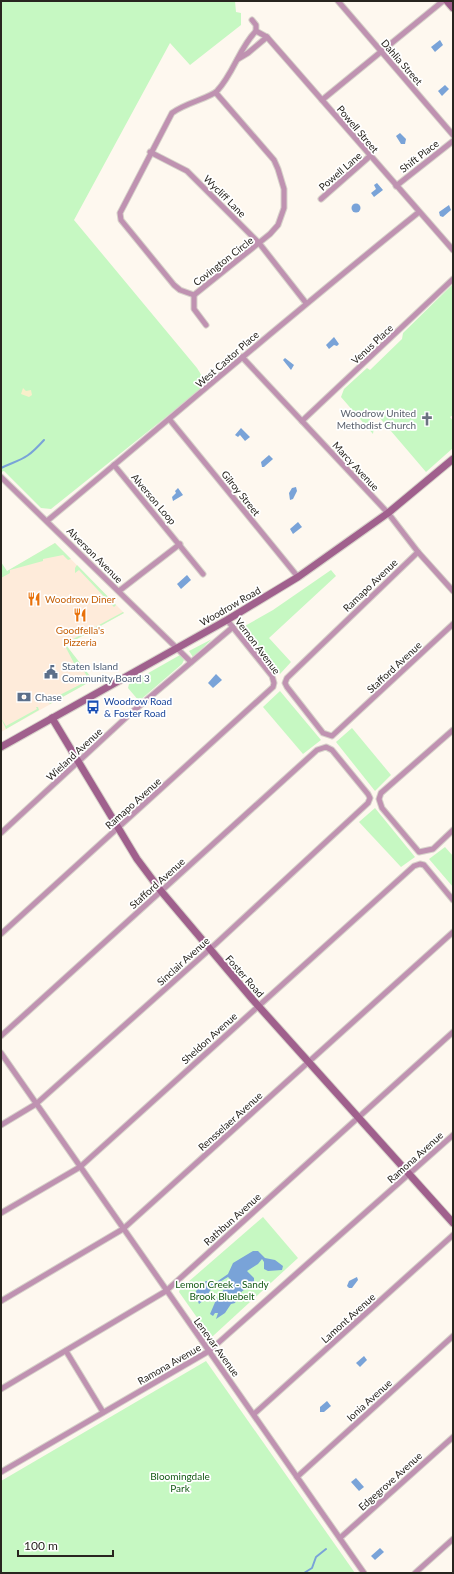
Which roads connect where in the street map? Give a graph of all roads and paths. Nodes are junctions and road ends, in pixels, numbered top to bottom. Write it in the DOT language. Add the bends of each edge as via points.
graph roads {
  1 [pos="338,1"];
  2 [pos="443,1"];
  3 [pos="447,1"];
  4 [pos="453,8"];
  5 [pos="252,20"];
  6 [pos="256,31"];
  7 [pos="267,37"];
  8 [pos="381,52"];
  9 [pos="238,59"];
  10 [pos="216,93"];
  11 [pos="322,100"];
  12 [pos="453,135"];
  13 [pos="453,141"];
  14 [pos="150,152"];
  15 [pos="370,156"];
  16 [pos="396,186"];
  17 [pos="321,199"];
  18 [pos="419,212"];
  19 [pos="259,243"];
  20 [pos="453,250"];
  21 [pos="453,279"];
  22 [pos="194,295"];
  23 [pos="306,302"];
  24 [pos="206,325"];
  25 [pos="242,357"];
  26 [pos="170,420"];
  27 [pos="302,421"];
  28 [pos="453,459"];
  29 [pos="114,465"];
  30 [pos="1,477"];
  31 [pos="388,513"];
  32 [pos="47,520"];
  33 [pos="180,544"];
  34 [pos="418,552"];
  35 [pos="203,574"];
  36 [pos="298,577"];
  37 [pos="453,591"];
  38 [pos="119,592"];
  39 [pos="227,620"];
  40 [pos="453,624"];
  41 [pos="233,627"];
  42 [pos="175,648"];
  43 [pos="191,662"];
  44 [pos="274,683"];
  45 [pos="285,683"];
  46 [pos="52,718"];
  47 [pos="453,730"];
  48 [pos="329,736"];
  49 [pos="1,747"];
  50 [pos="78,763"];
  51 [pos="369,800"];
  52 [pos="118,829"];
  53 [pos="453,830"];
  54 [pos="1,833"];
  55 [pos="161,891"];
  56 [pos="453,900"];
  57 [pos="453,932"];
  58 [pos="1,934"];
  59 [pos="209,950"];
  60 [pos="258,1006"];
  61 [pos="453,1032"];
  62 [pos="1,1036"];
  63 [pos="1,1053"];
  64 [pos="309,1063"];
  65 [pos="36,1104"];
  66 [pos="359,1118"];
  67 [pos="1,1125"];
  68 [pos="453,1135"];
  69 [pos="80,1167"];
  70 [pos="410,1174"];
  71 [pos="1,1213"];
  72 [pos="453,1223"];
  73 [pos="123,1229"];
  74 [pos="453,1235"];
  75 [pos="166,1291"];
  76 [pos="1,1301"];
  77 [pos="453,1336"];
  78 [pos="66,1351"];
  79 [pos="209,1351"];
  80 [pos="1,1389"];
  81 [pos="103,1412"];
  82 [pos="254,1414"];
  83 [pos="453,1437"];
  84 [pos="1,1472"];
  85 [pos="297,1477"];
  86 [pos="340,1538"];
  87 [pos="453,1539"];
  88 [pos="364,1573"];
  89 [pos="415,1573"];
  1 -- 8 [label="street, Dahlia Street"];
  2 -- 8 [label="street"];
  3 -- 4 [label="street"];
  5 -- 6 [label="street" via="256,25"];
  6 -- 7 [label="street, Powell Street"];
  6 -- 9 [label="street" via="246,41"];
  7 -- 9 [label="street"];
  7 -- 11 [label="street, Powell Street"];
  8 -- 11 [label="street"];
  8 -- 12 [label="street, Dahlia Street"];
  9 -- 10 [label="street"];
  10 -- 14 [label="street, Covington Circle" via="172,113"];
  10 -- 19 [label="street, Covington Circle" via="274,160 281,177 285,199 282,215 278,225"];
  11 -- 15 [label="street, Powell Street"];
  13 -- 16 [label="street, Shift Place"];
  14 -- 19 [label="street, Wycliff Lane" via="187,171"];
  14 -- 22 [label="street, Covington Circle" via="119,217 174,285"];
  15 -- 16 [label="street, Powell Street"];
  15 -- 17 [label="street, Powell Lane"];
  16 -- 18 [label="street, Powell Street"];
  18 -- 20 [label="street, Powell Street"];
  18 -- 23 [label="street, West Castor Place"];
  19 -- 22 [label="street, Covington Circle"];
  19 -- 23 [label="street, Wycliff Lane"];
  21 -- 27 [label="street, Venus Place"];
  22 -- 24 [label="street" via="194,308"];
  23 -- 25 [label="street, West Castor Place"];
  25 -- 26 [label="street, West Castor Place"];
  25 -- 27 [label="street, Marcy Avenue"];
  26 -- 29 [label="street, West Castor Place"];
  26 -- 36 [label="street, Gilroy Street"];
  27 -- 31 [label="street, Marcy Avenue"];
  28 -- 31 [label="street, Woodrow Road"];
  29 -- 32 [label="street, West Castor Place"];
  29 -- 33 [label="street, Alverson Loop"];
  30 -- 32 [label="street, Alverson Avenue"];
  31 -- 34 [label="street, Marcy Avenue"];
  31 -- 36 [label="street, Woodrow Road"];
  32 -- 38 [label="street, Alverson Avenue"];
  33 -- 35 [label="street, Alverson Loop"];
  33 -- 38 [label="street"];
  34 -- 37 [label="street, Marcy Avenue"];
  34 -- 45 [label="street, Ramapo Avenue" via="287,678"];
  36 -- 39 [label="street, Woodrow Road"];
  38 -- 42 [label="street, Alverson Avenue"];
  39 -- 41 [label="street, Vernon Avenue"];
  39 -- 42 [label="street, Woodrow Road"];
  40 -- 48 [label="street, Stafford Avenue" via="335,734"];
  41 -- 43 [label="street, Wieland Avenue"];
  41 -- 44 [label="street, Vernon Avenue" via="272,676"];
  42 -- 43 [label="street, Alverson Avenue"];
  42 -- 46 [label="street, Woodrow Road"];
  43 -- 50 [label="street, Wieland Avenue"];
  44 -- 52 [label="street, Ramapo Avenue" via="273,687"];
  45 -- 48 [label="street, Vernon Avenue" via="320,730"];
  46 -- 49 [label="street, Woodrow Road"];
  46 -- 50 [label="street, Foster Road"];
  47 -- 53 [label="street" via="381,793 380,799 382,808 416,850 423,852 432,849"];
  50 -- 52 [label="street, Foster Road"];
  50 -- 54 [label="street, Wieland Avenue"];
  51 -- 55 [label="street, Stafford Avenue" via="368,794 332,750 326,747 317,750"];
  51 -- 59 [label="street, Sinclair Avenue"];
  52 -- 55 [label="street, Foster Road"];
  52 -- 58 [label="street, Ramapo Avenue"];
  55 -- 59 [label="street, Foster Road"];
  55 -- 62 [label="street, Stafford Avenue"];
  56 -- 60 [label="street, Sheldon Avenue" via="427,868 420,864 414,866"];
  57 -- 64 [label="street, Rensselaer Avenue"];
  59 -- 60 [label="street, Foster Road"];
  59 -- 65 [label="street, Sinclair Avenue"];
  60 -- 64 [label="street, Foster Road"];
  60 -- 69 [label="street, Sheldon Avenue"];
  61 -- 66 [label="street, Rathbun Avenue"];
  63 -- 65 [label="street, Lenevar Avenue"];
  64 -- 66 [label="street, Foster Road"];
  64 -- 73 [label="street, Rensselaer Avenue"];
  65 -- 67 [label="street, Sinclair Avenue"];
  65 -- 69 [label="street, Lenevar Avenue"];
  66 -- 70 [label="street, Foster Road"];
  66 -- 75 [label="street, Rathbun Avenue"];
  68 -- 70 [label="street, Ramona Avenue"];
  69 -- 71 [label="street, Sheldon Avenue"];
  69 -- 73 [label="street, Lenevar Avenue"];
  70 -- 72 [label="street, Foster Road"];
  70 -- 79 [label="street, Ramona Avenue"];
  73 -- 75 [label="street, Lenevar Avenue"];
  73 -- 76 [label="street, Rensselaer Avenue"];
  74 -- 82 [label="street, Lamont Avenue"];
  75 -- 78 [label="street, Rathbun Avenue"];
  75 -- 79 [label="street, Lenevar Avenue"];
  77 -- 85 [label="street, Ionia Avenue"];
  78 -- 80 [label="street, Rathbun Avenue"];
  78 -- 81 [label="street"];
  79 -- 81 [label="street, Ramona Avenue"];
  79 -- 82 [label="street, Lenevar Avenue"];
  81 -- 84 [label="street, Ramona Avenue"];
  82 -- 85 [label="street, Lenevar Avenue"];
  83 -- 86 [label="street, Edgegrove Avenue"];
  85 -- 86 [label="street, Lenevar Avenue"];
  86 -- 88 [label="street, Lenevar Avenue"];
  87 -- 89 [label="street"];
}
